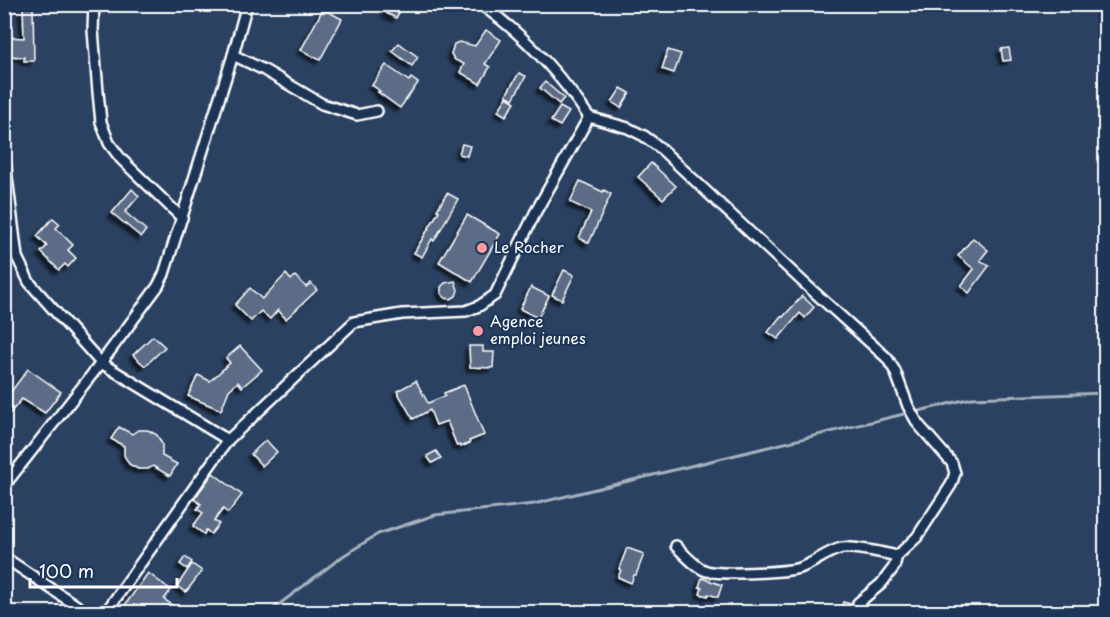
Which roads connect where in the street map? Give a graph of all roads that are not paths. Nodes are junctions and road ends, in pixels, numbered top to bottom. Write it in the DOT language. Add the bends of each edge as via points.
graph roads {
  1 [pos="94,4"];
  2 [pos="247,4"];
  3 [pos="480,4"];
  4 [pos="234,55"];
  5 [pos="377,111"];
  6 [pos="589,117"];
  7 [pos="4,153"];
  8 [pos="182,218"];
  9 [pos="101,363"];
  10 [pos="228,440"];
  11 [pos="4,486"];
  12 [pos="676,546"];
  13 [pos="897,555"];
  14 [pos="4,557"];
  15 [pos="858,603"];
  16 [pos="86,612"];
  17 [pos="106,612"];
  1 -- 8 [label="street" via="101,122 109,143"];
  2 -- 4 [label="street"];
  3 -- 6 [label="street" via="533,48"];
  4 -- 5 [label="street" via="322,104 357,115"];
  4 -- 8 [label="street"];
  6 -- 10 [label="street" via="495,295 466,311 402,314 354,322"];
  6 -- 13 [label="street" via="628,128 659,147 887,358 918,424 955,468 951,485 917,537"];
  7 -- 9 [label="street" via="22,270"];
  8 -- 9 [label="street" via="158,286"];
  9 -- 10 [label="street"];
  9 -- 11 [label="street"];
  10 -- 17 [label="street"];
  12 -- 13 [label="street" via="703,570 711,572 790,570 845,548"];
  13 -- 15 [label="street" via="894,567 881,584"];
  14 -- 16 [label="street"];
}
